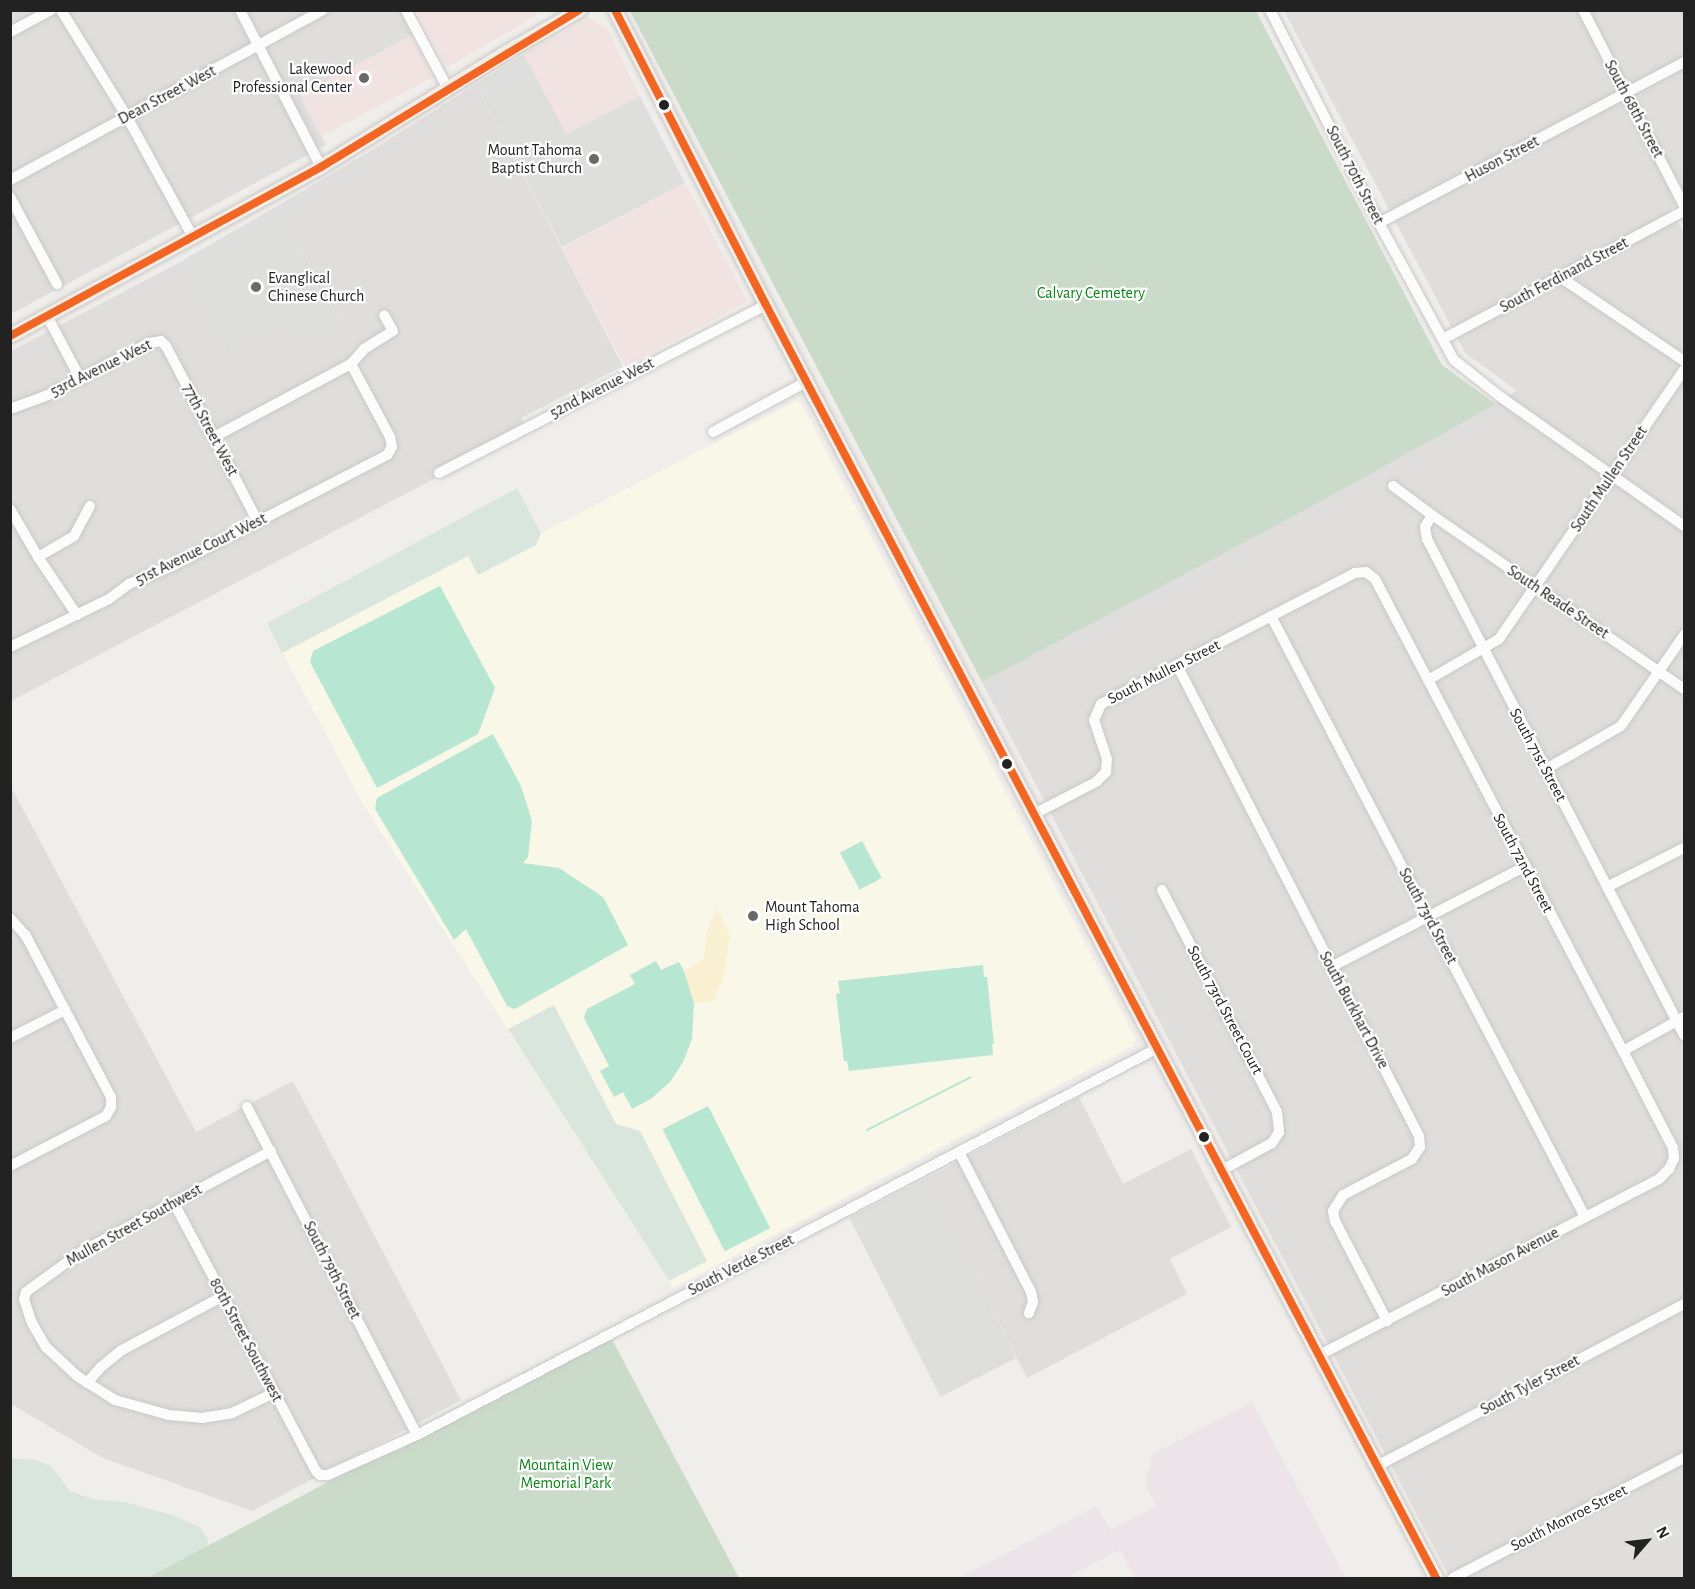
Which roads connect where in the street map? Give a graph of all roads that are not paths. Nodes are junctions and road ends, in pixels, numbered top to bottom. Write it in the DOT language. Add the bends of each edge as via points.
graph roads {
  1 [pos="51,10"];
  2 [pos="61,10"];
  3 [pos="240,10"];
  4 [pos="323,10"];
  5 [pos="406,10"];
  6 [pos="580,10"];
  7 [pos="615,10"];
  8 [pos="1270,10"];
  9 [pos="1583,10"];
  10 [pos="10,32"];
  11 [pos="258,45"];
  12 [pos="1684,62"];
  13 [pos="448,89"];
  14 [pos="1625,94"];
  15 [pos="127,117"];
  16 [pos="321,167"];
  17 [pos="10,180"];
  18 [pos="10,197"];
  19 [pos="1684,209"];
  20 [pos="1379,223"];
  21 [pos="193,237"];
  22 [pos="1560,277"];
  23 [pos="57,284"];
  24 [pos="766,305"];
  25 [pos="384,315"];
  26 [pos="47,316"];
  27 [pos="10,336"];
  28 [pos="1443,339"];
  29 [pos="159,340"];
  30 [pos="1684,361"];
  31 [pos="351,364"];
  32 [pos="1684,370"];
  33 [pos="81,380"];
  34 [pos="807,382"];
  35 [pos="10,409"];
  36 [pos="712,432"];
  37 [pos="214,436"];
  38 [pos="439,473"];
  39 [pos="1611,476"];
  40 [pos="1393,486"];
  41 [pos="90,506"];
  42 [pos="10,509"];
  43 [pos="1432,515"];
  44 [pos="258,522"];
  45 [pos="1684,526"];
  46 [pos="38,557"];
  47 [pos="1366,572"];
  48 [pos="1535,588"];
  49 [pos="77,615"];
  50 [pos="1271,616"];
  51 [pos="1684,635"];
  52 [pos="10,647"];
  53 [pos="1483,650"];
  54 [pos="1177,665"];
  55 [pos="1659,671"];
  56 [pos="1428,680"];
  57 [pos="1684,688"];
  58 [pos="1546,769"];
  59 [pos="1034,814"];
  60 [pos="1684,848"];
  61 [pos="1524,867"];
  62 [pos="1607,887"];
  63 [pos="1162,890"];
  64 [pos="1428,916"];
  65 [pos="10,918"];
  66 [pos="1331,967"];
  67 [pos="66,1010"];
  68 [pos="1681,1019"];
  69 [pos="1684,1035"];
  70 [pos="10,1038"];
  71 [pos="1158,1048"];
  72 [pos="1623,1051"];
  73 [pos="247,1107"];
  74 [pos="271,1151"];
  75 [pos="958,1152"];
  76 [pos="1674,1158"];
  77 [pos="10,1166"];
  78 [pos="1222,1170"];
  79 [pos="174,1203"];
  80 [pos="1585,1217"];
  81 [pos="223,1296"];
  82 [pos="1684,1304"];
  83 [pos="1029,1313"];
  84 [pos="1387,1321"];
  85 [pos="1317,1356"];
  86 [pos="87,1383"];
  87 [pos="273,1393"];
  88 [pos="417,1435"];
  89 [pos="1684,1458"];
  90 [pos="1377,1466"];
  91 [pos="320,1475"];
  92 [pos="1436,1578"];
  93 [pos="1453,1578"];
  1 -- 10 [label="street"];
  2 -- 15 [label="street"];
  3 -- 11 [label="street"];
  4 -- 11 [label="street, Dean Street West"];
  5 -- 13 [label="street"];
  6 -- 13 [label="main road"];
  7 -- 24 [label="main road"];
  8 -- 20 [label="street, South 70th Street"];
  9 -- 14 [label="street, South 68th Street"];
  11 -- 15 [label="street, Dean Street West"];
  11 -- 16 [label="street"];
  12 -- 14 [label="street, Huson Street"];
  13 -- 16 [label="main road"];
  14 -- 19 [label="street, South 68th Street"];
  14 -- 20 [label="street, Huson Street"];
  15 -- 17 [label="street, Dean Street West"];
  15 -- 21 [label="street"];
  16 -- 21 [label="main road"];
  18 -- 23 [label="street"];
  19 -- 22 [label="street, South Ferdinand Street"];
  20 -- 28 [label="street, South 70th Street"];
  21 -- 26 [label="main road"];
  22 -- 28 [label="street, South Ferdinand Street"];
  22 -- 30 [label="street"];
  24 -- 34 [label="main road"];
  24 -- 38 [label="street, 52nd Avenue West"];
  25 -- 31 [label="street" via="393,331 370,344"];
  26 -- 27 [label="main road"];
  26 -- 33 [label="street"];
  28 -- 39 [label="street, South 70th Street" via="1460,366"];
  29 -- 33 [label="street, 53rd Avenue West"];
  29 -- 37 [label="street, 77th Street West" via="166,346"];
  31 -- 37 [label="street"];
  31 -- 44 [label="street, 51st Avenue Court West" via="386,430 392,450"];
  32 -- 39 [label="street, South Mullen Street"];
  33 -- 35 [label="street, 53rd Avenue West"];
  34 -- 36 [label="street"];
  34 -- 59 [label="main road"];
  37 -- 44 [label="street, 77th Street West"];
  39 -- 45 [label="street, South 70th Street"];
  39 -- 48 [label="street, South Mullen Street"];
  40 -- 43 [label="street"];
  41 -- 46 [label="street" via="74,536"];
  42 -- 46 [label="street"];
  43 -- 48 [label="street, South Reade Street"];
  43 -- 53 [label="street, South 71st Street" via="1425,527 1427,539"];
  44 -- 49 [label="street, 51st Avenue Court West" via="129,584"];
  46 -- 49 [label="street"];
  47 -- 50 [label="street, South Mullen Street" via="1355,573"];
  47 -- 56 [label="street, South 72nd Street" via="1382,590"];
  48 -- 53 [label="street, South Mullen Street" via="1499,639"];
  48 -- 55 [label="street, South Reade Street"];
  49 -- 52 [label="street, 51st Avenue Court West"];
  50 -- 54 [label="street, South Mullen Street"];
  50 -- 64 [label="street, South 73rd Street"];
  51 -- 55 [label="street"];
  53 -- 56 [label="street, South Mullen Street"];
  53 -- 58 [label="street, South 71st Street"];
  54 -- 59 [label="street, South Mullen Street" via="1101,704 1094,720 1107,759 1106,772 1096,782"];
  54 -- 66 [label="street, South Burkhart Drive"];
  55 -- 57 [label="street, South Reade Street"];
  55 -- 58 [label="street" via="1621,726"];
  56 -- 61 [label="street, South 72nd Street"];
  58 -- 62 [label="street, South 71st Street"];
  59 -- 71 [label="main road"];
  60 -- 62 [label="street"];
  61 -- 64 [label="street"];
  61 -- 72 [label="street, South 72nd Street"];
  62 -- 68 [label="street, South 71st Street"];
  63 -- 78 [label="street, South 73rd Street Court" via="1274,1104 1280,1123 1279,1132 1266,1148"];
  64 -- 66 [label="street"];
  64 -- 80 [label="street, South 73rd Street"];
  65 -- 67 [label="street" via="26,936"];
  66 -- 84 [label="street, South Burkhart Drive" via="1419,1136 1420,1147 1412,1159 1343,1195 1333,1211"];
  67 -- 70 [label="street"];
  67 -- 77 [label="street" via="110,1092 111,1107 100,1119"];
  68 -- 69 [label="street, South 71st Street"];
  68 -- 72 [label="street"];
  71 -- 75 [label="street, South Verde Street"];
  71 -- 78 [label="main road"];
  72 -- 76 [label="street, South 72nd Street" via="1673,1148"];
  73 -- 74 [label="street, South 79th Street"];
  74 -- 79 [label="street, Mullen Street Southwest"];
  74 -- 88 [label="street, South 79th Street"];
  75 -- 83 [label="street" via="1031,1292"];
  75 -- 88 [label="street, South Verde Street"];
  76 -- 80 [label="street, South Mason Avenue" via="1659,1179"];
  78 -- 85 [label="main road"];
  79 -- 81 [label="street, 80th Street Southwest"];
  79 -- 86 [label="street, Mullen Street Southwest" via="66,1262 24,1295 25,1306 46,1347 63,1366"];
  80 -- 84 [label="street, South Mason Avenue"];
  81 -- 86 [label="street" via="117,1354"];
  81 -- 87 [label="street, 80th Street Southwest"];
  82 -- 90 [label="street, South Tyler Street"];
  84 -- 85 [label="street, South Mason Avenue"];
  85 -- 90 [label="main road"];
  86 -- 87 [label="street" via="115,1400 183,1417 232,1413"];
  87 -- 91 [label="street, 80th Street Southwest"];
  88 -- 91 [label="street, South Verde Street" via="328,1475"];
  89 -- 93 [label="street, South Monroe Street"];
  90 -- 92 [label="main road"];
}
